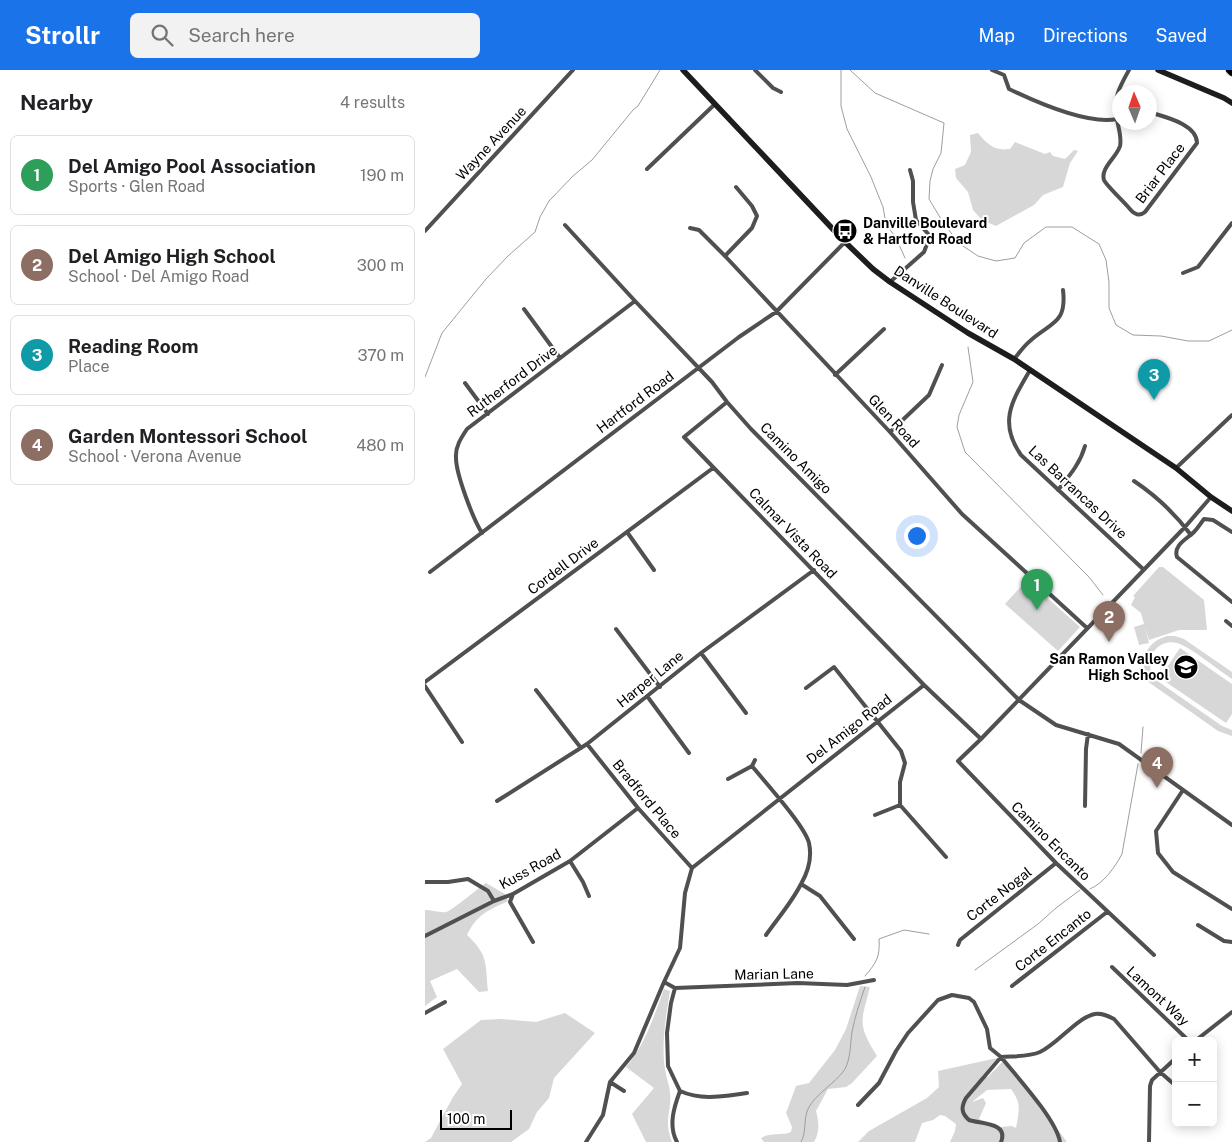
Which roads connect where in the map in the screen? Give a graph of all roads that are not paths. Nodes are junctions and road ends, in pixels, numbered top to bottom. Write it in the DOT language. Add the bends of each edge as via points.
graph roads {
  1 [pos="573,70"];
  2 [pos="683,70"];
  3 [pos="755,70"];
  4 [pos="992,70"];
  5 [pos="1129,70"];
  6 [pos="1158,70"];
  7 [pos="1121,85"];
  8 [pos="781,92"];
  9 [pos="715,104"];
  10 [pos="1232,104"];
  11 [pos="1157,115"];
  12 [pos="1112,120"];
  13 [pos="1119,130"];
  14 [pos="647,169"];
  15 [pos="910,170"];
  16 [pos="736,187"];
  17 [pos="1232,223"];
  18 [pos="565,225"];
  19 [pos="690,228"];
  20 [pos="425,231"];
  21 [pos="845,242"];
  22 [pos="725,256"];
  23 [pos="1183,273"];
  24 [pos="890,282"];
  25 [pos="1063,290"];
  26 [pos="635,301"];
  27 [pos="524,309"];
  28 [pos="777,312"];
  29 [pos="884,329"];
  30 [pos="560,358"];
  31 [pos="1014,359"];
  32 [pos="942,365"];
  33 [pos="699,368"];
  34 [pos="1031,370"];
  35 [pos="835,375"];
  36 [pos="465,382"];
  37 [pos="727,402"];
  38 [pos="488,414"];
  39 [pos="1232,415"];
  40 [pos="891,432"];
  41 [pos="1085,446"];
  42 [pos="713,468"];
  43 [pos="1176,468"];
  44 [pos="1134,481"];
  45 [pos="1058,490"];
  46 [pos="1211,497"];
  47 [pos="1232,511"];
  48 [pos="1185,527"];
  49 [pos="627,532"];
  50 [pos="1232,532"];
  51 [pos="482,533"];
  52 [pos="1191,535"];
  53 [pos="1143,569"];
  54 [pos="654,570"];
  55 [pos="814,570"];
  56 [pos="430,572"];
  57 [pos="1232,602"];
  58 [pos="1225,622"];
  59 [pos="1232,626"];
  60 [pos="1087,628"];
  61 [pos="616,629"];
  62 [pos="701,653"];
  63 [pos="425,682"];
  64 [pos="924,685"];
  65 [pos="425,686"];
  66 [pos="660,687"];
  67 [pos="806,688"];
  68 [pos="536,690"];
  69 [pos="647,696"];
  70 [pos="1019,700"];
  71 [pos="746,713"];
  72 [pos="877,721"];
  73 [pos="1088,734"];
  74 [pos="981,739"];
  75 [pos="462,742"];
  76 [pos="587,744"];
  77 [pos="581,748"];
  78 [pos="689,753"];
  79 [pos="755,760"];
  80 [pos="752,766"];
  81 [pos="728,779"];
  82 [pos="1183,790"];
  83 [pos="779,800"];
  84 [pos="497,801"];
  85 [pos="900,805"];
  86 [pos="1085,806"];
  87 [pos="638,808"];
  88 [pos="875,815"];
  89 [pos="1232,825"];
  90 [pos="946,856"];
  91 [pos="570,861"];
  92 [pos="1056,863"];
  93 [pos="692,868"];
  94 [pos="425,882"];
  95 [pos="801,884"];
  96 [pos="513,894"];
  97 [pos="589,896"];
  98 [pos="494,901"];
  99 [pos="1232,909"];
  100 [pos="1107,912"];
  101 [pos="1198,925"];
  102 [pos="766,935"];
  103 [pos="425,936"];
  104 [pos="854,939"];
  105 [pos="533,942"];
  106 [pos="1232,942"];
  107 [pos="958,945"];
  108 [pos="1154,955"];
  109 [pos="1112,967"];
  110 [pos="874,980"];
  111 [pos="664,982"];
  112 [pos="1012,986"];
  113 [pos="675,988"];
  114 [pos="445,1002"];
  115 [pos="1232,1012"];
  116 [pos="425,1013"];
  117 [pos="1185,1037"];
  118 [pos="1200,1037"];
  119 [pos="1001,1057"];
  120 [pos="1172,1062"];
  121 [pos="1160,1072"];
  122 [pos="610,1082"];
  123 [pos="1172,1082"];
  124 [pos="624,1090"];
  125 [pos="680,1091"];
  126 [pos="747,1092"];
  127 [pos="858,1104"];
  128 [pos="589,1138"];
  129 [pos="585,1142"];
  130 [pos="595,1142"];
  131 [pos="677,1142"];
  132 [pos="1001,1142"];
  133 [pos="1060,1142"];
  134 [pos="1149,1142"];
  1 -- 20 [label="street, Wayne Avenue"];
  2 -- 9 [label="main road, Danville Boulevard"];
  3 -- 8 [label="street"];
  4 -- 12 [label="street" via="1004,75 1009,89 1035,102 1080,116"];
  5 -- 7 [label="street"];
  6 -- 10 [label="main road"];
  9 -- 14 [label="street"];
  9 -- 21 [label="main road, Danville Boulevard"];
  11 -- 13 [label="street, Briar Place" via="1191,129 1197,143 1141,215 1132,212 1103,179 1118,151"];
  15 -- 24 [label="street" via="916,220 930,236 924,252"];
  16 -- 22 [label="street" via="757,216 752,228"];
  17 -- 23 [label="street" via="1198,267"];
  18 -- 26 [label="street, Camino Amigo"];
  19 -- 22 [label="street, Glen Road" via="699,230"];
  21 -- 24 [label="main road, Danville Boulevard"];
  21 -- 28 [label="street, Hartford Road"];
  22 -- 28 [label="street, Glen Road"];
  24 -- 31 [label="main road, Danville Boulevard"];
  25 -- 31 [label="street" via="1065,304 1057,322 1030,341"];
  26 -- 30 [label="street, Rutherford Drive"];
  26 -- 33 [label="street, Camino Amigo"];
  27 -- 30 [label="street"];
  28 -- 33 [label="street, Hartford Road" via="739,336"];
  28 -- 35 [label="street, Glen Road"];
  29 -- 35 [label="street"];
  30 -- 38 [label="street, Rutherford Drive"];
  31 -- 34 [label="main road, Danville Boulevard"];
  32 -- 40 [label="street" via="929,395"];
  33 -- 37 [label="street, Camino Amigo"];
  33 -- 51 [label="street, Hartford Road"];
  34 -- 43 [label="main road, Danville Boulevard"];
  34 -- 45 [label="street, Las Barrancas Drive" via="1010,409 1009,432 1021,455"];
  35 -- 40 [label="street, Glen Road"];
  36 -- 38 [label="street"];
  37 -- 42 [label="street, Calmar Vista Road" via="684,437"];
  37 -- 70 [label="street, Camino Amigo"];
  38 -- 51 [label="street, Rutherford Drive" via="467,429 455,457 476,524"];
  39 -- 43 [label="street"];
  40 -- 60 [label="street, Glen Road" via="962,514"];
  41 -- 45 [label="street" via="1082,458"];
  42 -- 49 [label="street, Cordell Drive"];
  42 -- 55 [label="street, Calmar Vista Road"];
  43 -- 46 [label="main road, Danville Boulevard"];
  44 -- 48 [label="street"];
  45 -- 53 [label="street, Las Barrancas Drive"];
  46 -- 47 [label="main road, Danville Boulevard"];
  46 -- 48 [label="street"];
  48 -- 52 [label="street"];
  48 -- 53 [label="street"];
  49 -- 54 [label="street"];
  49 -- 63 [label="street, Cordell Drive"];
  50 -- 52 [label="street" via="1204,519"];
  51 -- 56 [label="street, Hartford Road"];
  52 -- 57 [label="street" via="1176,549 1177,557"];
  53 -- 60 [label="street"];
  55 -- 62 [label="street, Harper Lane"];
  55 -- 64 [label="street, Calmar Vista Road"];
  58 -- 59 [label="street"];
  60 -- 70 [label="street"];
  61 -- 66 [label="street"];
  62 -- 66 [label="street, Harper Lane"];
  62 -- 71 [label="street"];
  64 -- 72 [label="street, Del Amigo Road"];
  64 -- 74 [label="street"];
  65 -- 75 [label="street"];
  66 -- 69 [label="street, Harper Lane"];
  67 -- 72 [label="street" via="834,667"];
  68 -- 77 [label="street"];
  69 -- 76 [label="street, Harper Lane"];
  69 -- 78 [label="street"];
  70 -- 73 [label="street, Camino Amigo" via="1056,724"];
  70 -- 74 [label="street"];
  72 -- 83 [label="street, Del Amigo Road"];
  72 -- 85 [label="street" via="901,751 905,763 900,782"];
  73 -- 82 [label="street, Camino Amigo" via="1119,744"];
  73 -- 86 [label="street"];
  74 -- 92 [label="street, Camino Encanto" via="957,762"];
  76 -- 77 [label="street, Harper Lane"];
  76 -- 87 [label="street, Bradford Place"];
  77 -- 84 [label="street, Harper Lane"];
  79 -- 80 [label="street"];
  80 -- 81 [label="street"];
  80 -- 83 [label="street"];
  82 -- 89 [label="street, Camino Amigo"];
  82 -- 99 [label="street" via="1156,831 1158,853 1173,872"];
  83 -- 93 [label="street, Del Amigo Road"];
  83 -- 95 [label="street" via="809,841 811,853"];
  85 -- 88 [label="street"];
  85 -- 90 [label="street"];
  87 -- 91 [label="street, Kuss Road"];
  87 -- 93 [label="street, Bradford Place"];
  91 -- 96 [label="street, Kuss Road"];
  91 -- 97 [label="street"];
  92 -- 100 [label="street, Camino Encanto"];
  92 -- 107 [label="street, Corte Nogal" via="960,940"];
  93 -- 111 [label="street" via="685,893 680,948"];
  94 -- 98 [label="street, Kuss Road" via="468,879 488,892"];
  95 -- 102 [label="street"];
  95 -- 104 [label="street" via="820,896"];
  96 -- 98 [label="street, Kuss Road"];
  96 -- 105 [label="street" via="510,902"];
  98 -- 103 [label="street"];
  100 -- 108 [label="street, Camino Encanto"];
  100 -- 112 [label="street, Corte Encanto"];
  101 -- 106 [label="street" via="1224,942"];
  109 -- 117 [label="street, Lamont Way"];
  110 -- 113 [label="street, Marian Lane" via="847,985"];
  111 -- 113 [label="street"];
  111 -- 122 [label="street" via="634,1053"];
  113 -- 125 [label="street" via="667,1033 668,1066"];
  114 -- 116 [label="street"];
  115 -- 118 [label="street"];
  119 -- 121 [label="street" via="1038,1053 1096,1014 1114,1019"];
  119 -- 127 [label="street" via="990,1048 987,1028 973,1002 961,995 945,997 938,1000 909,1033 879,1084"];
  119 -- 132 [label="street" via="962,1105 969,1120 993,1124 1001,1130"];
  119 -- 133 [label="street" via="1047,1116"];
  120 -- 121 [label="street"];
  121 -- 123 [label="street"];
  121 -- 134 [label="street" via="1150,1086"];
  122 -- 124 [label="street"];
  122 -- 128 [label="street" via="603,1115"];
  125 -- 126 [label="street" via="692,1097"];
  125 -- 131 [label="street" via="673,1125"];
  128 -- 129 [label="street"];
  128 -- 130 [label="street"];
}
